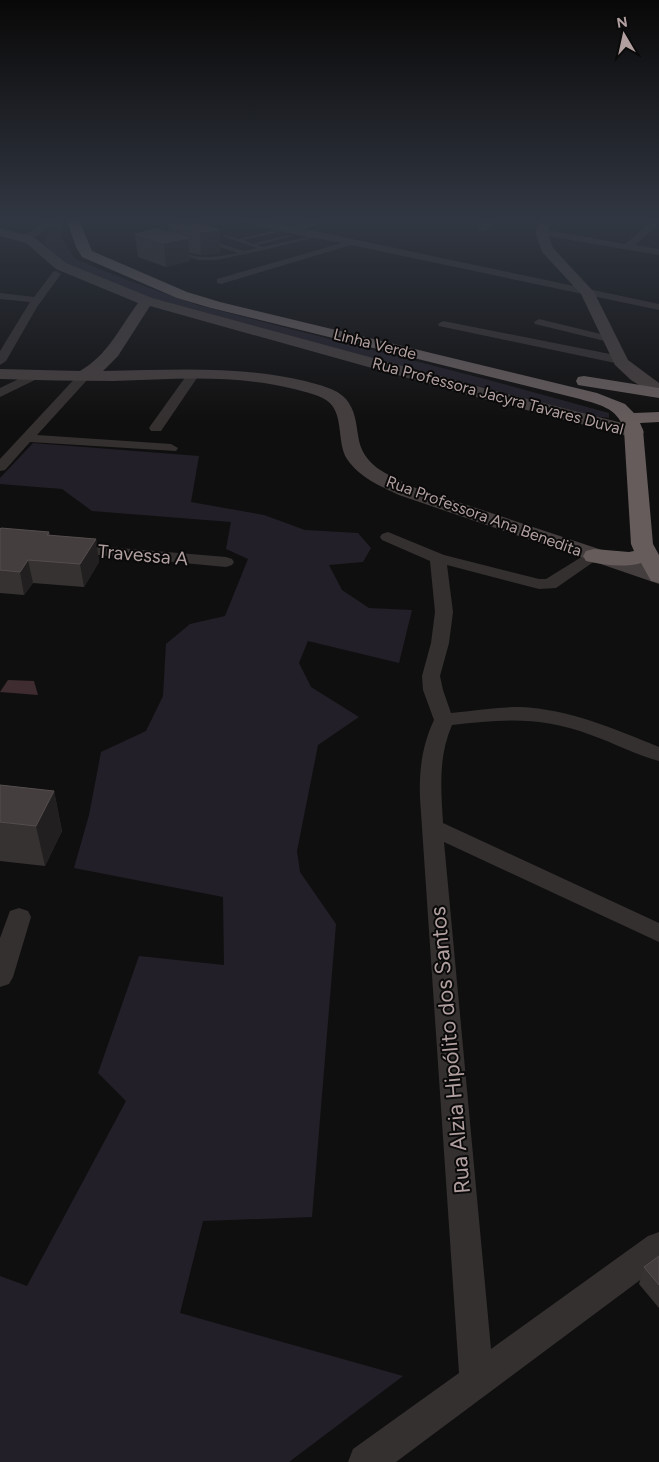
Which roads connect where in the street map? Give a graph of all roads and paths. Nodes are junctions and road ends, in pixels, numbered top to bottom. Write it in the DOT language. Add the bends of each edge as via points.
graph roads {
  1 [pos="44,286"];
  2 [pos="111,286"];
  3 [pos="162,286"];
  4 [pos="184,286"];
  5 [pos="557,286"];
  6 [pos="582,286"];
  7 [pos="587,292"];
  8 [pos="0,301"];
  9 [pos="147,301"];
  10 [pos="34,304"];
  11 [pos="659,307"];
  12 [pos="539,322"];
  13 [pos="443,324"];
  14 [pos="609,339"];
  15 [pos="0,361"];
  16 [pos="616,370"];
  17 [pos="0,374"];
  18 [pos="35,375"];
  19 [pos="194,375"];
  20 [pos="84,376"];
  21 [pos="659,392"];
  22 [pos="0,393"];
  23 [pos="659,405"];
  24 [pos="618,406"];
  25 [pos="659,417"];
  26 [pos="632,426"];
  27 [pos="156,428"];
  28 [pos="27,438"];
  29 [pos="171,448"];
  30 [pos="0,467"];
  31 [pos="388,537"];
  32 [pos="57,548"];
  33 [pos="646,554"];
  34 [pos="594,556"];
  35 [pos="438,558"];
  36 [pos="226,562"];
  37 [pos="659,576"];
  38 [pos="444,720"];
  39 [pos="659,755"];
  40 [pos="432,827"];
  41 [pos="19,917"];
  42 [pos="659,934"];
  43 [pos="0,977"];
  44 [pos="659,1247"];
  45 [pos="477,1382"];
  46 [pos="366,1462"];
  1 -- 10 [label="street"];
  2 -- 9 [label="street, Rua Professora Jacyra Tavares Duval"];
  3 -- 24 [label="highway, Linha Verde" via="216,305 581,394"];
  4 -- 16 [label="highway, Linha Verde" via="481,363 595,379"];
  5 -- 7 [label="street"];
  6 -- 7 [label="street"];
  7 -- 11 [label="street"];
  7 -- 14 [label="street"];
  8 -- 10 [label="street"];
  9 -- 20 [label="street" via="108,360"];
  9 -- 26 [label="street, Rua Professora Jacyra Tavares Duval" via="459,387"];
  10 -- 15 [label="street"];
  12 -- 14 [label="street"];
  13 -- 16 [label="street"];
  14 -- 16 [label="street"];
  16 -- 21 [label="highway"];
  16 -- 21 [label="street" via="637,376"];
  16 -- 24 [label="highway" via="610,395"];
  17 -- 18 [label="street, Rua Professora Ana Benedita"];
  18 -- 20 [label="street, Rua Professora Ana Benedita"];
  18 -- 22 [label="street"];
  19 -- 20 [label="street, Rua Professora Ana Benedita"];
  19 -- 27 [label="street"];
  19 -- 34 [label="street, Rua Professora Ana Benedita" via="276,379 323,392 342,406 354,457 378,476 406,491"];
  20 -- 28 [label="street"];
  23 -- 24 [label="highway, Linha Verde"];
  24 -- 26 [label="highway"];
  25 -- 26 [label="highway" via="641,417"];
  26 -- 33 [label="highway" via="642,544"];
  28 -- 29 [label="street"];
  28 -- 30 [label="street"];
  31 -- 35 [label="street"];
  32 -- 36 [label="street, Travessa A"];
  33 -- 34 [label="highway" via="631,560"];
  33 -- 37 [label="highway"];
  34 -- 35 [label="street" via="550,584"];
  34 -- 37 [label="street, Rua Professora Ana Benedita"];
  35 -- 38 [label="street" via="444,612 431,676"];
  38 -- 39 [label="street" via="506,714 550,716 605,732"];
  38 -- 40 [label="street, Rua Alzia Hipólito dos Santos" via="436,736 429,766"];
  40 -- 42 [label="street"];
  40 -- 45 [label="street, Rua Alzia Hipólito dos Santos"];
  41 -- 43 [label="street"];
  44 -- 45 [label="street"];
  45 -- 46 [label="street"];
}
